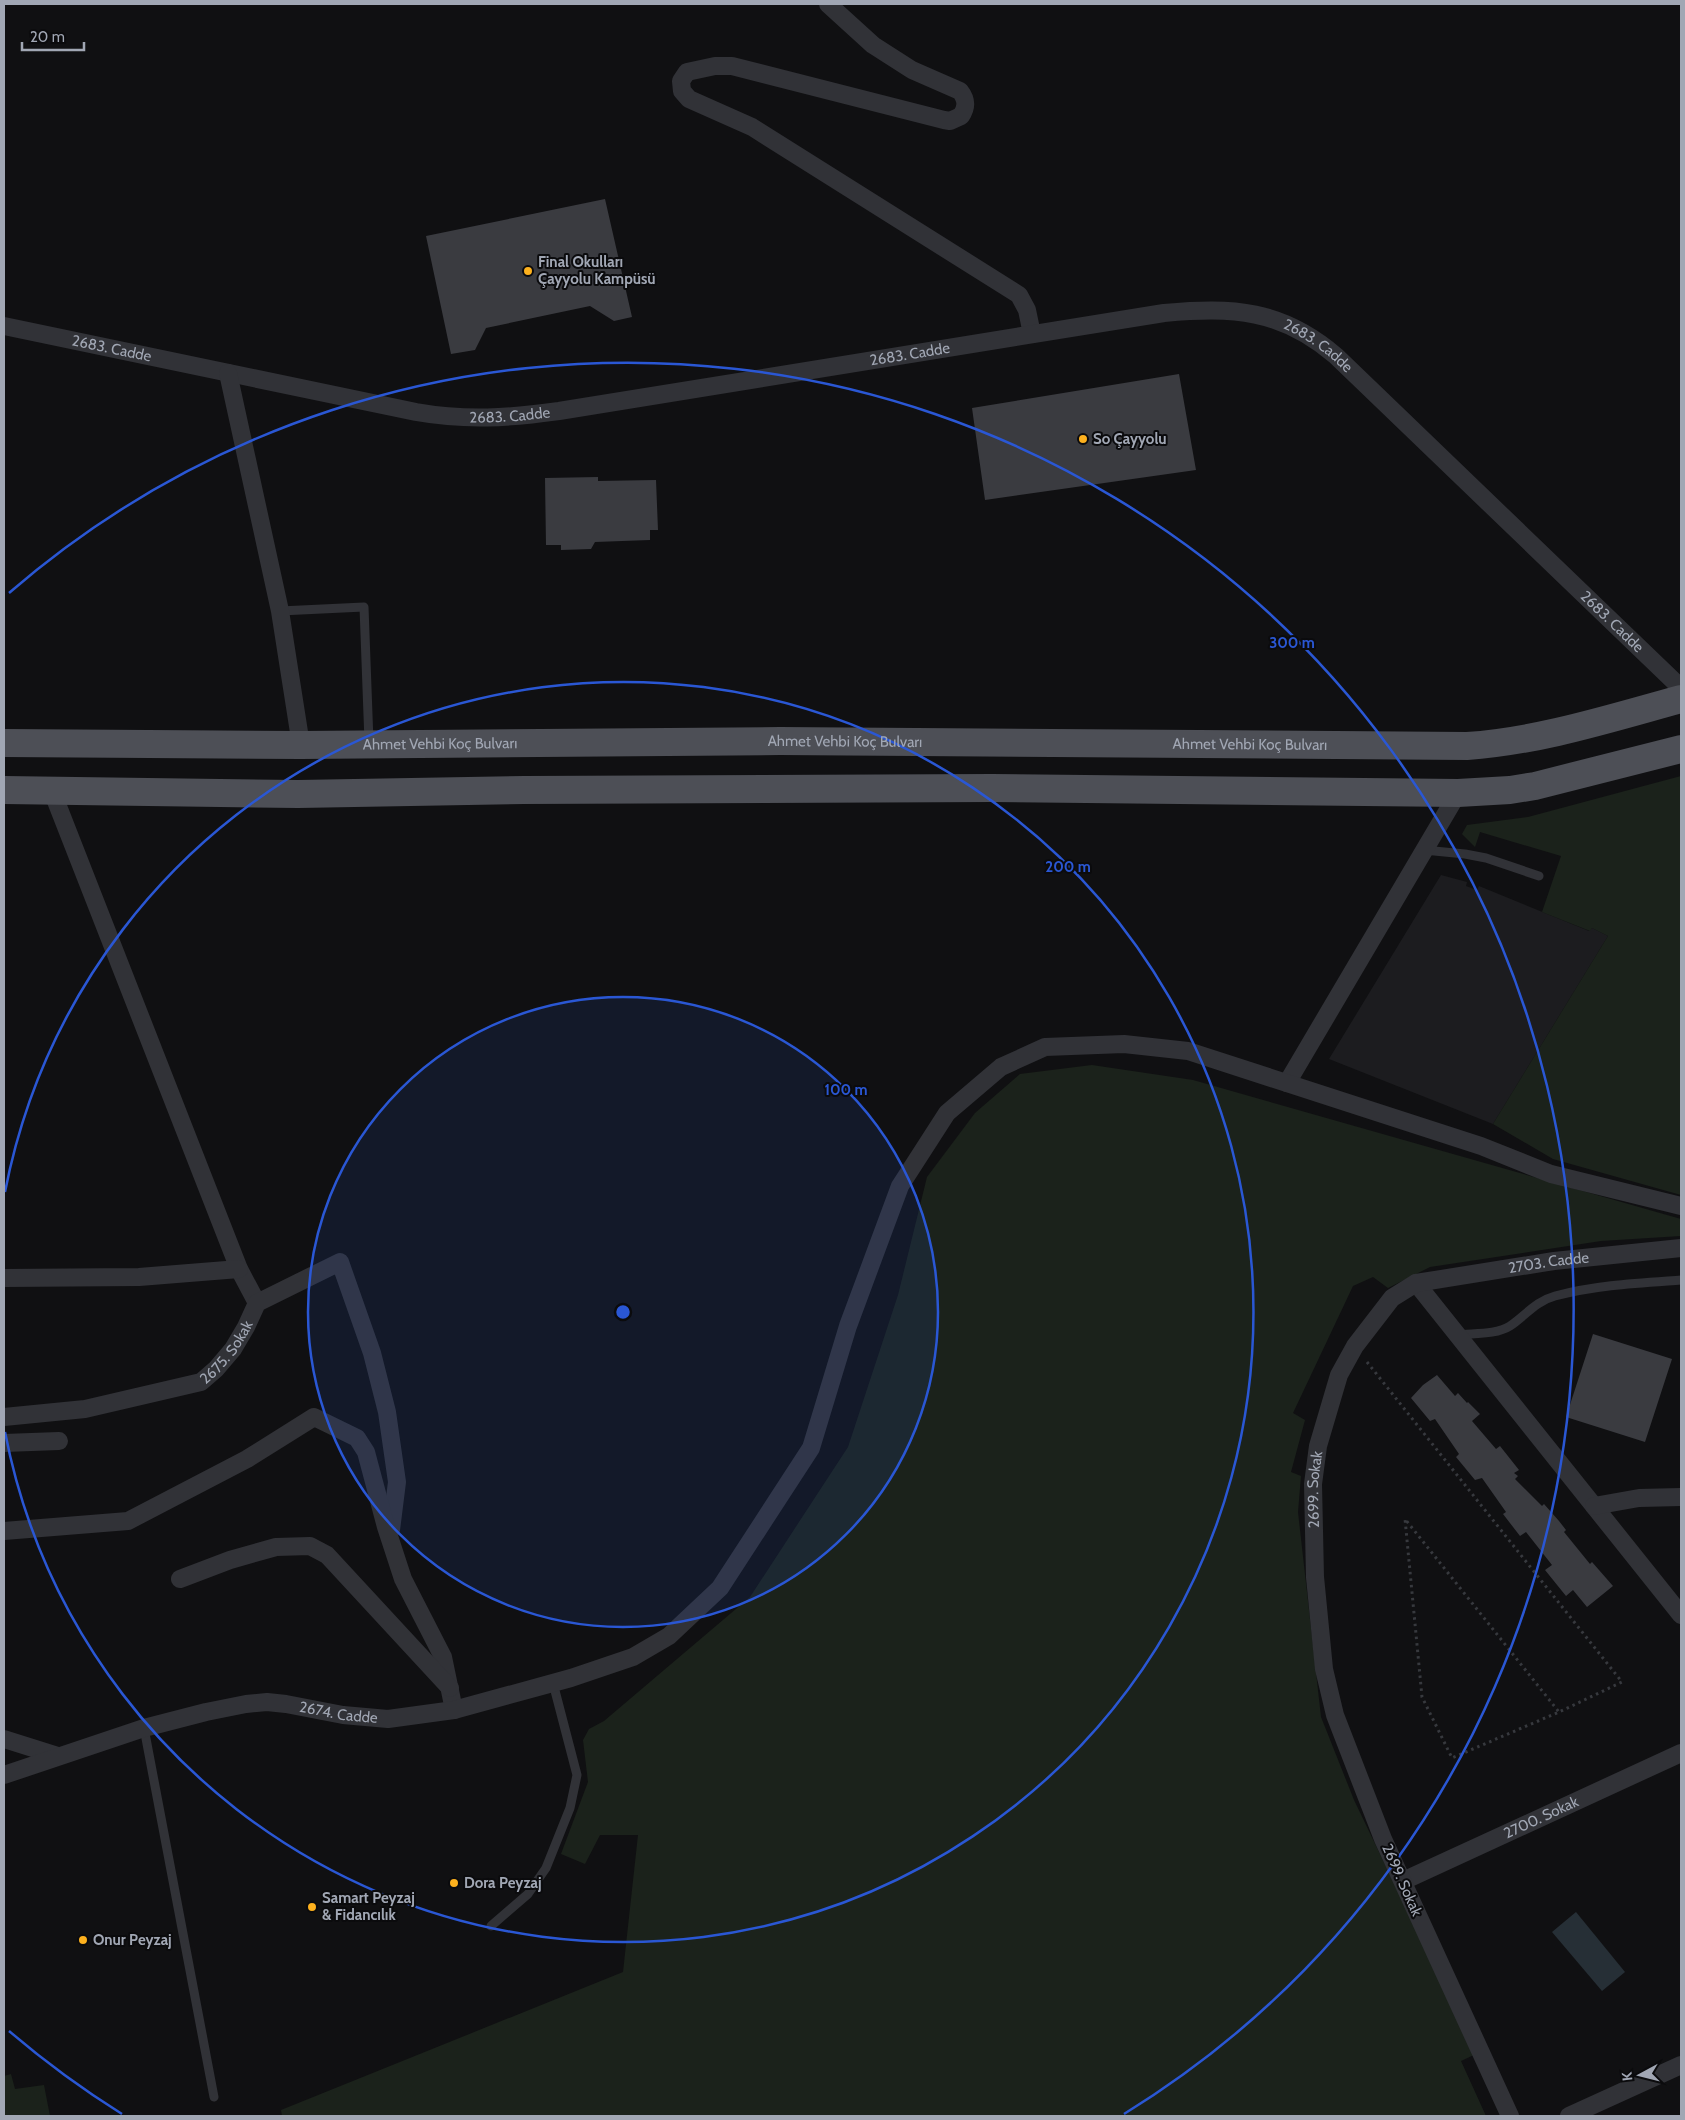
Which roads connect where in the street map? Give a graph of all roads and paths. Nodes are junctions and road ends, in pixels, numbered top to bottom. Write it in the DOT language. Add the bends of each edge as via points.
graph roads {
  1 [pos="828,4"];
  2 [pos="4,326"];
  3 [pos="1032,334"];
  4 [pos="228,372"];
  5 [pos="280,611"];
  6 [pos="1681,688"];
  7 [pos="1681,699"];
  8 [pos="4,743"];
  9 [pos="369,744"];
  10 [pos="301,745"];
  11 [pos="1681,749"];
  12 [pos="4,790"];
  13 [pos="52,791"];
  14 [pos="1458,793"];
  15 [pos="1424,850"];
  16 [pos="1539,876"];
  17 [pos="1288,1083"];
  18 [pos="1681,1206"];
  19 [pos="1681,1248"];
  20 [pos="239,1269"];
  21 [pos="4,1278"];
  22 [pos="1681,1280"];
  23 [pos="1416,1283"];
  24 [pos="257,1303"];
  25 [pos="1457,1335"];
  26 [pos="1355,1346"];
  27 [pos="4,1417"];
  28 [pos="58,1441"];
  29 [pos="4,1443"];
  30 [pos="1681,1497"];
  31 [pos="1594,1506"];
  32 [pos="4,1531"];
  33 [pos="390,1539"];
  34 [pos="180,1579"];
  35 [pos="1681,1615"];
  36 [pos="553,1683"];
  37 [pos="450,1688"];
  38 [pos="454,1710"];
  39 [pos="1559,1712"];
  40 [pos="144,1728"];
  41 [pos="4,1739"];
  42 [pos="1681,1753"];
  43 [pos="58,1756"];
  44 [pos="4,1775"];
  45 [pos="1403,1881"];
  46 [pos="491,1926"];
  47 [pos="1681,2065"];
  48 [pos="214,2097"];
  49 [pos="1510,2116"];
  50 [pos="1569,2116"];
  1 -- 3 [label="street" via="873,44 912,70 960,91 966,104 961,116 950,121 921,115 732,66 687,72 681,81 682,91 689,99 752,127 1019,295 1027,310"];
  2 -- 4 [label="street, 2683. Cadde"];
  3 -- 4 [label="street, 2683. Cadde" via="559,411 483,419 416,412"];
  3 -- 6 [label="street, 2683. Cadde" via="1196,310 1226,311 1280,320 1300,330 1336,356"];
  4 -- 5 [label="street"];
  5 -- 9 [label="lane" via="364,607"];
  5 -- 10 [label="street"];
  7 -- 9 [label="main road, Ahmet Vehbi Koç Bulvarı" via="1533,738 1467,746 780,741"];
  8 -- 10 [label="main road, Ahmet Vehbi Koç Bulvarı"];
  9 -- 10 [label="main road, Ahmet Vehbi Koç Bulvarı"];
  11 -- 14 [label="main road" via="1534,786"];
  12 -- 13 [label="main road"];
  13 -- 14 [label="main road" via="298,794 992,788"];
  13 -- 20 [label="street"];
  14 -- 15 [label="street"];
  15 -- 16 [label="lane" via="1486,858"];
  15 -- 17 [label="street"];
  17 -- 18 [label="street, 2674. Cadde" via="1481,1146 1551,1174"];
  17 -- 36 [label="street, 2674. Cadde" via="1188,1051 1124,1044 1045,1047 1001,1067 948,1113 900,1186 848,1326 811,1448 720,1588 669,1636 633,1657"];
  19 -- 23 [label="street, 2703. Cadde" via="1554,1261"];
  20 -- 21 [label="street" via="131,1278"];
  20 -- 24 [label="street"];
  22 -- 25 [label="lane" via="1610,1286 1553,1296 1534,1306 1509,1327 1494,1332"];
  23 -- 25 [label="street"];
  23 -- 26 [label="street, 2699. Sokak" via="1392,1298"];
  24 -- 27 [label="street, 2675. Sokak" via="233,1349 201,1382 85,1409"];
  24 -- 33 [label="street, 2675. Sokak" via="340,1262 372,1353 387,1412 397,1482"];
  25 -- 31 [label="street"];
  26 -- 39 [label="path" via="1622,1682"];
  26 -- 45 [label="street, 2699. Sokak" via="1339,1375 1318,1446 1313,1484 1319,1624 1324,1669 1335,1715 1363,1790"];
  28 -- 29 [label="street"];
  30 -- 31 [label="street" via="1639,1498"];
  31 -- 35 [label="street"];
  32 -- 33 [label="street" via="128,1521 247,1459 314,1417 357,1438 366,1452"];
  33 -- 37 [label="street" via="411,1598 443,1657"];
  34 -- 37 [label="street" via="276,1547 310,1546 327,1555"];
  36 -- 38 [label="street, 2674. Cadde"];
  36 -- 46 [label="lane" via="577,1775 570,1808 546,1868 528,1894"];
  37 -- 38 [label="street"];
  38 -- 40 [label="street, 2674. Cadde" via="406,1717 368,1718 267,1702 228,1707"];
  39 -- 39 [label="path" via="1479,1612 1405,1519 1422,1697 1452,1758"];
  40 -- 43 [label="street, 2674. Cadde"];
  40 -- 48 [label="lane"];
  41 -- 43 [label="street"];
  42 -- 45 [label="street, 2700. Sokak"];
  43 -- 44 [label="street, 2674. Cadde"];
  45 -- 49 [label="street, 2699. Sokak"];
  47 -- 50 [label="street"];
}
